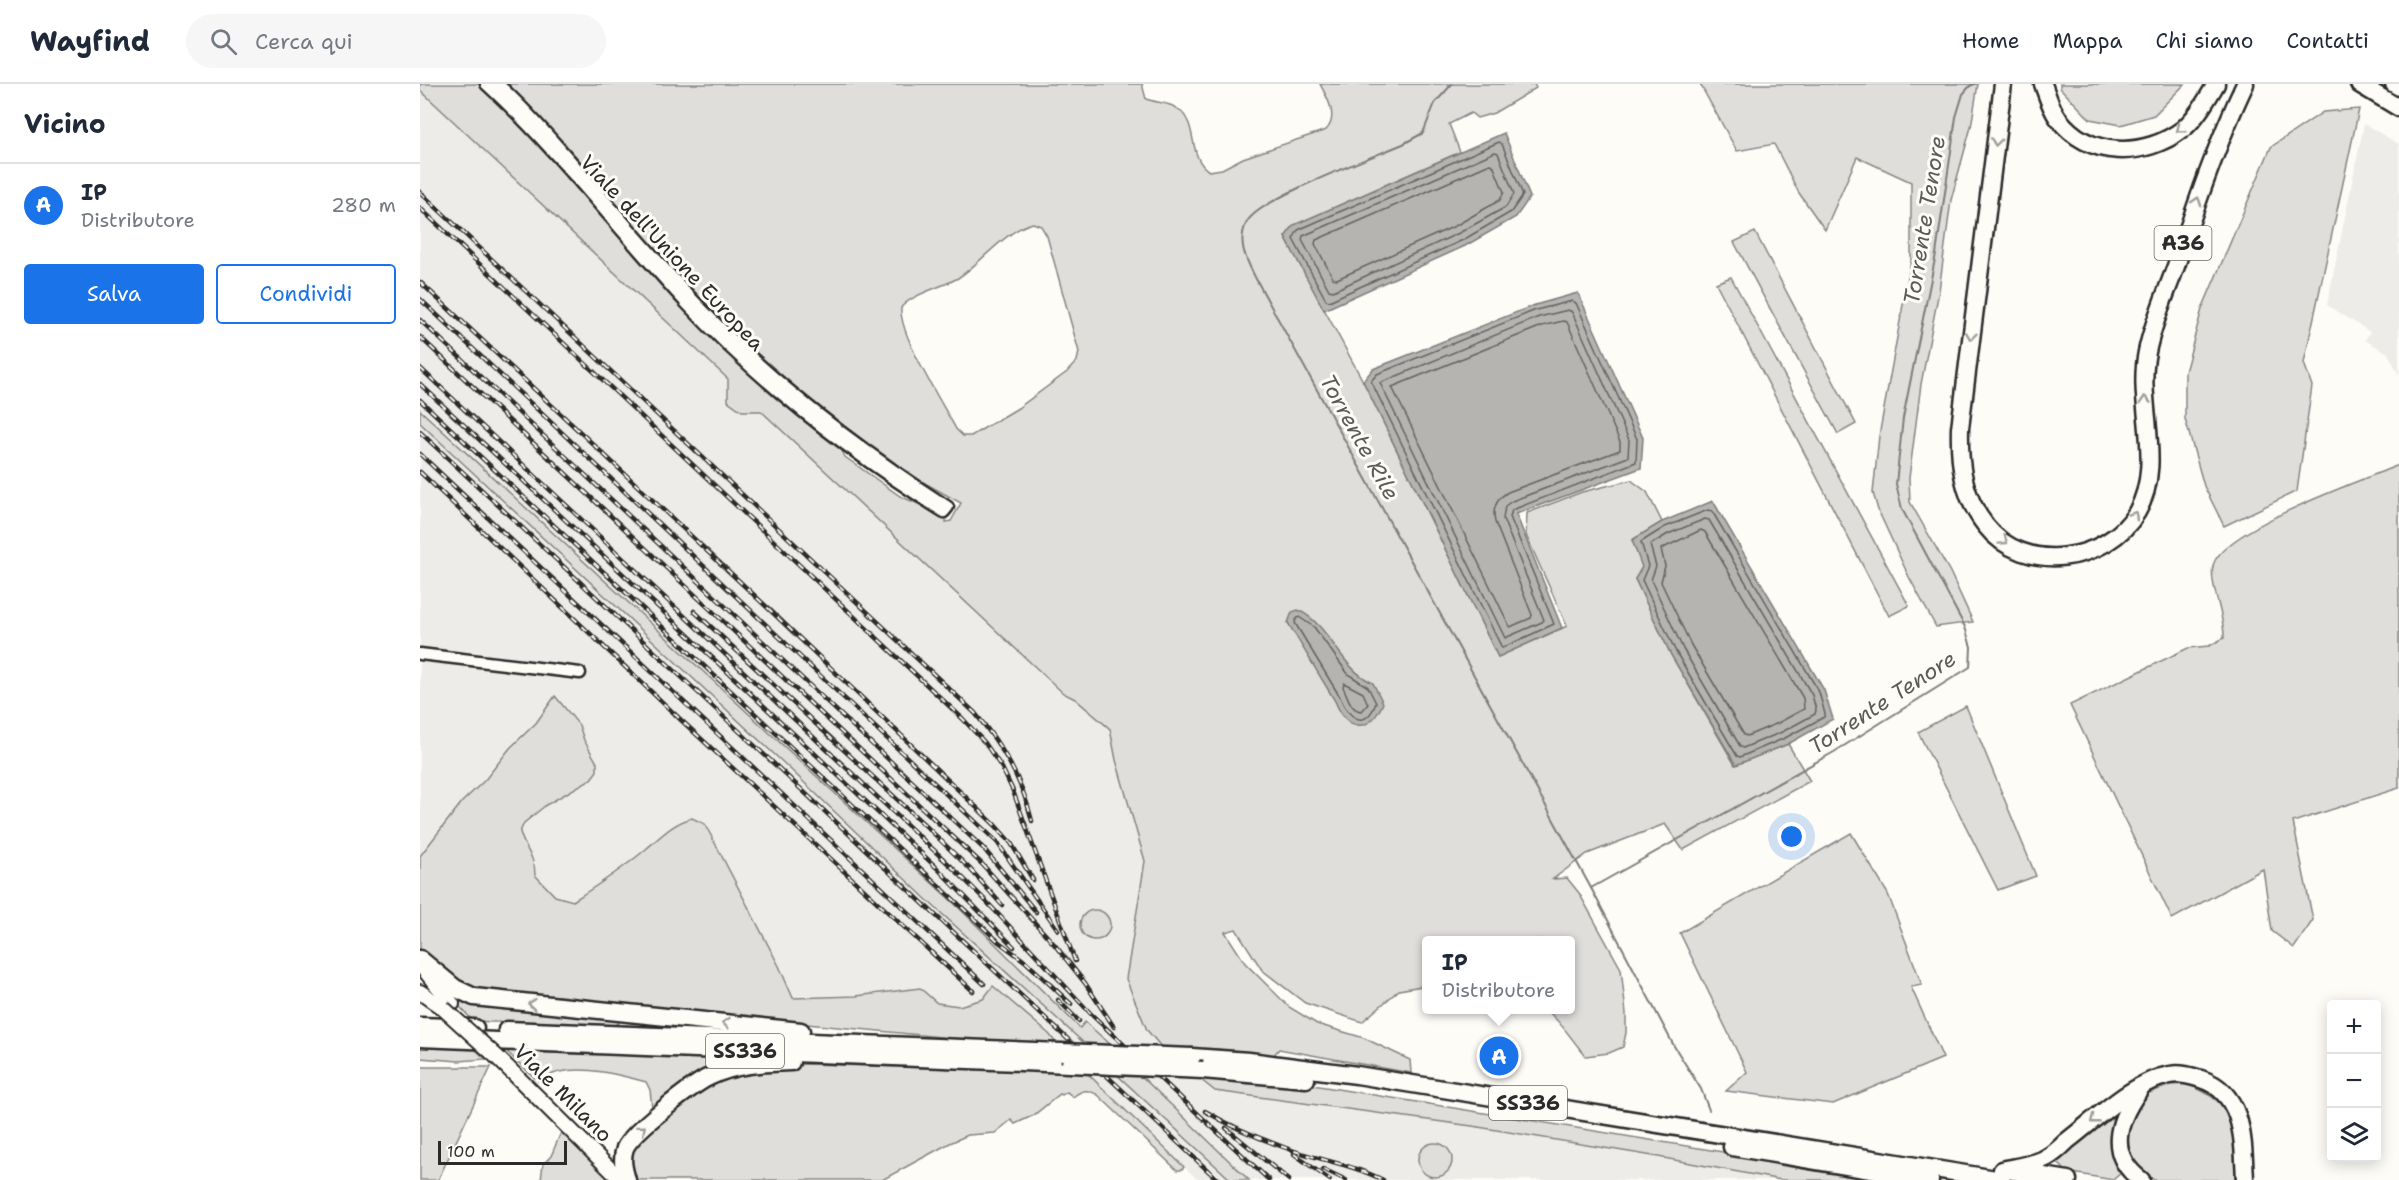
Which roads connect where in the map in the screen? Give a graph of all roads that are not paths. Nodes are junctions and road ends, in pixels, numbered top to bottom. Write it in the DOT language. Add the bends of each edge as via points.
graph roads {
  1 [pos="486,84"];
  2 [pos="498,84"];
  3 [pos="2003,84"];
  4 [pos="2043,84"];
  5 [pos="2216,84"];
  6 [pos="2245,84"];
  7 [pos="2359,84"];
  8 [pos="2394,84"];
  9 [pos="2399,87"];
  10 [pos="2399,108"];
  11 [pos="420,654"];
  12 [pos="580,673"];
  13 [pos="420,959"];
  14 [pos="420,964"];
  15 [pos="420,992"];
  16 [pos="447,1006"];
  17 [pos="420,1026"];
  18 [pos="420,1038"];
  19 [pos="909,1051"];
  20 [pos="2141,1086"];
  21 [pos="1861,1163"];
  22 [pos="2002,1175"];
  23 [pos="621,1180"];
  24 [pos="627,1180"];
  25 [pos="1899,1180"];
  26 [pos="1930,1180"];
  27 [pos="2068,1180"];
  28 [pos="2141,1180"];
  29 [pos="2245,1180"];
  1 -- 2 [label="street, Viale dell'Unione Europea" via="687,304 760,376 898,484 944,512 948,507 819,417 730,337"];
  3 -- 6 [label="highway, A36, one-way" via="1959,453 1968,496 1991,532 2013,548 2057,558 2091,552 2117,537 2137,511 2147,484 2150,458 2144,373 2151,336 2208,169"];
  5 -- 4 [label="highway, one-way" via="2184,127 2156,144 2121,152 2090,143 2063,124"];
  7 -- 10 [label="highway"];
  8 -- 9 [label="highway"];
  11 -- 12 [label="street"];
  19 -- 13 [label="highway, one-way" via="835,1034 474,997 455,988"];
  14 -- 16 [label="main road, Viale Milano"];
  15 -- 16 [label="main road, Viale Milano"];
  16 -- 23 [label="main road, Viale Milano, bridge"];
  17 -- 19 [label="highway, SS336"];
  18 -- 19 [label="highway, SS336"];
  19 -- 21 [label="highway, SS336, bridge" via="1198,1063"];
  24 -- 19 [label="highway, one-way" via="623,1161 634,1136 710,1076 770,1063"];
  20 -- 22 [label="highway, one-way" via="2046,1158"];
  20 -- 28 [label="highway" via="2126,1109 2119,1144 2122,1159"];
  20 -- 29 [label="highway" via="2171,1075 2187,1075 2221,1090 2233,1104 2240,1122"];
  21 -- 22 [label="highway" via="1946,1160"];
  21 -- 25 [label="highway"];
  21 -- 26 [label="highway, SS336"];
  22 -- 27 [label="highway"];
}
